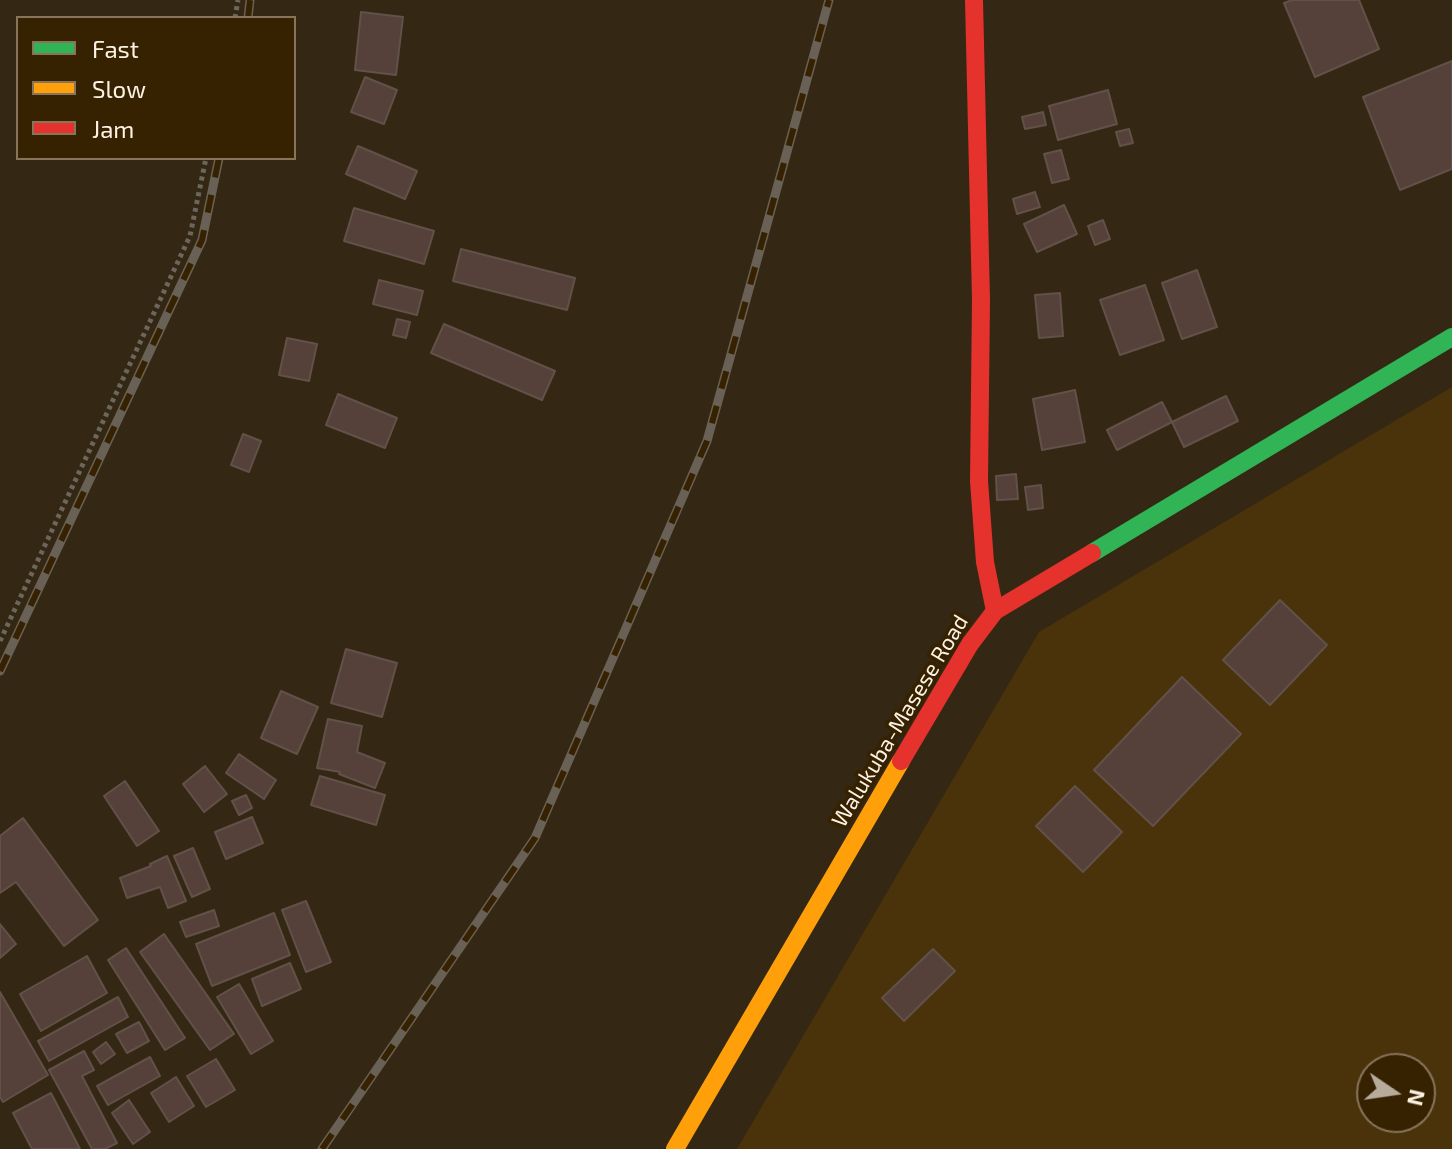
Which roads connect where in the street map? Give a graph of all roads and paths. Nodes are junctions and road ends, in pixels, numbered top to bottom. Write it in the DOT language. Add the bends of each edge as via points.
graph roads {
  1 [pos="974,0"];
  2 [pos="206,160"];
  3 [pos="1452,337"];
  4 [pos="995,611"];
  5 [pos="0,641"];
  6 [pos="675,1149"];
  1 -- 4 [label="street" via="979,481"];
  2 -- 5 [label="path" via="190,236"];
  3 -- 4 [label="street, Walukuba-Masese Road"];
  4 -- 6 [label="street, Walukuba-Masese Road" via="970,644"];
}
